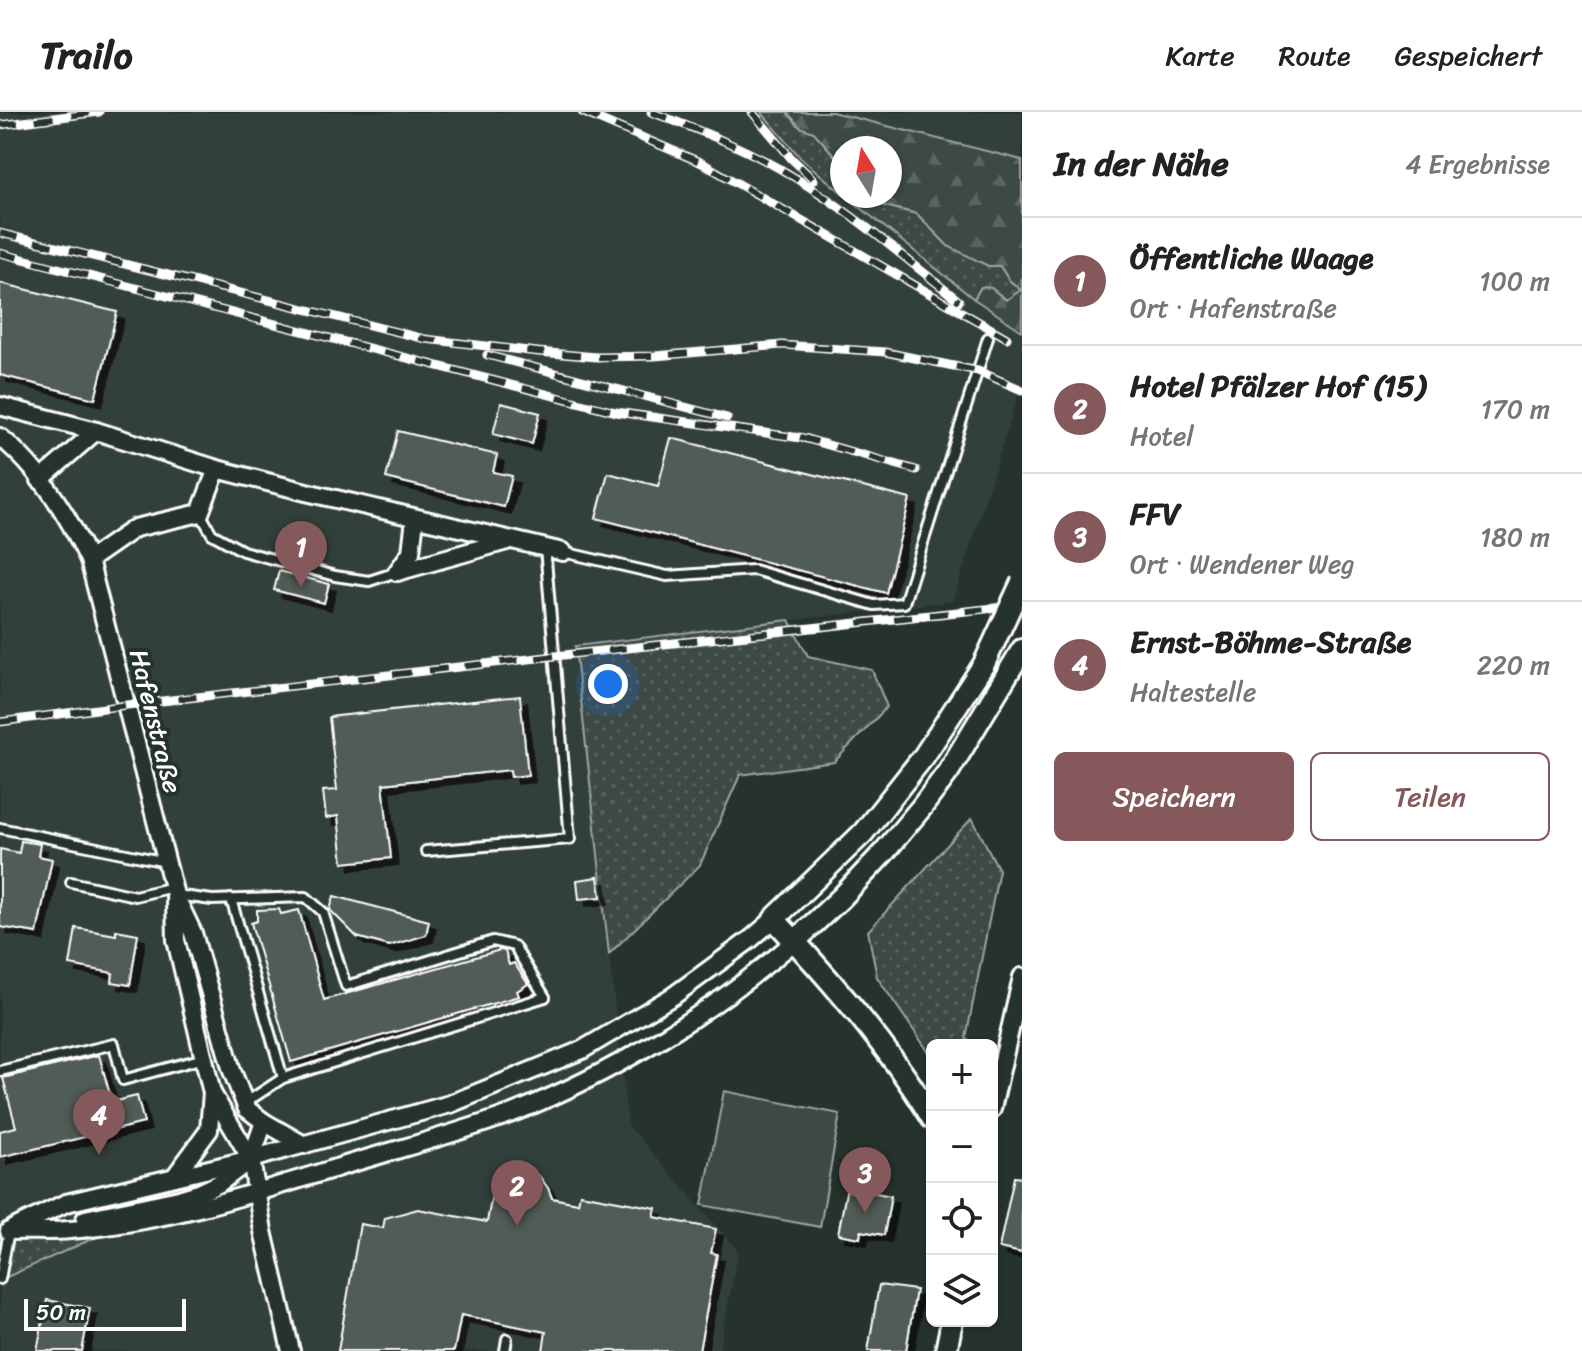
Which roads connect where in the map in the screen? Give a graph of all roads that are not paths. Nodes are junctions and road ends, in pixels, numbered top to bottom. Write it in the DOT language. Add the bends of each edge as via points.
graph roads {
  1 [pos="988,338"];
  2 [pos="0,406"];
  3 [pos="96,431"];
  4 [pos="0,437"];
  5 [pos="217,469"];
  6 [pos="40,480"];
  7 [pos="200,513"];
  8 [pos="415,519"];
  9 [pos="510,541"];
  10 [pos="545,548"];
  11 [pos="563,552"];
  12 [pos="89,560"];
  13 [pos="397,572"];
  14 [pos="1022,582"];
  15 [pos="1019,656"];
  16 [pos="0,828"];
  17 [pos="426,851"];
  18 [pos="167,863"];
  19 [pos="71,882"];
  20 [pos="174,891"];
  21 [pos="231,899"];
  22 [pos="774,919"];
  23 [pos="795,941"];
  24 [pos="1022,977"];
  25 [pos="204,1058"];
  26 [pos="0,1071"];
  27 [pos="283,1078"];
  28 [pos="998,1083"];
  29 [pos="212,1093"];
  30 [pos="245,1103"];
  31 [pos="928,1111"];
  32 [pos="264,1122"];
  33 [pos="304,1145"];
  34 [pos="251,1159"];
  35 [pos="175,1176"];
  36 [pos="256,1193"];
  37 [pos="5,1231"];
  38 [pos="0,1279"];
  39 [pos="951,1327"];
  40 [pos="507,1339"];
  41 [pos="291,1351"];
  42 [pos="505,1351"];
  43 [pos="946,1351"];
  1 -- 11 [label="lane" via="904,603 874,605 754,570 667,576"];
  2 -- 3 [label="street"];
  3 -- 5 [label="street"];
  3 -- 6 [label="street"];
  4 -- 6 [label="street, Hafenstraße"];
  5 -- 7 [label="street"];
  5 -- 8 [label="street"];
  6 -- 12 [label="street, Hafenstraße" via="75,529"];
  7 -- 12 [label="street" via="135,528"];
  7 -- 13 [label="lane" via="212,534 243,551 369,581"];
  8 -- 9 [label="street"];
  8 -- 13 [label="street" via="411,552"];
  9 -- 10 [label="street"];
  9 -- 13 [label="street"];
  10 -- 11 [label="street"];
  10 -- 17 [label="lane" via="570,839"];
  12 -- 18 [label="street, Hafenstraße"];
  14 -- 22 [label="street, bridge" via="984,664 924,756 863,833"];
  15 -- 23 [label="street" via="921,808"];
  16 -- 18 [label="lane"];
  18 -- 20 [label="street, Hafenstraße"];
  19 -- 20 [label="lane" via="135,896"];
  20 -- 21 [label="lane"];
  20 -- 25 [label="street, Hafenstraße" via="176,940"];
  20 -- 30 [label="street, Hafenstraße" via="193,933"];
  21 -- 27 [label="lane"];
  21 -- 27 [label="lane" via="306,897 323,912 346,986 493,941 514,946 545,997"];
  22 -- 23 [label="street"];
  22 -- 33 [label="street" via="673,996 582,1050 450,1104"];
  23 -- 31 [label="street"];
  23 -- 36 [label="street" via="709,1007 593,1077 483,1123"];
  24 -- 28 [label="street"];
  25 -- 26 [label="lane" via="123,1080 114,1044"];
  25 -- 29 [label="street, Hafenstraße"];
  27 -- 30 [label="lane"];
  29 -- 34 [label="street, Hafenstraße"];
  29 -- 35 [label="street, Hafenstraße" via="209,1130"];
  30 -- 32 [label="street, Hafenstraße"];
  32 -- 33 [label="street, Hafenstraße"];
  32 -- 34 [label="street"];
  33 -- 34 [label="street"];
  34 -- 35 [label="street"];
  34 -- 36 [label="street"];
  34 -- 37 [label="street" via="199,1193"];
  35 -- 37 [label="street" via="66,1203"];
  36 -- 37 [label="street" via="128,1223"];
  36 -- 41 [label="street"];
  37 -- 38 [label="lane"];
  39 -- 43 [label="street"];
  40 -- 42 [label="lane"];
}
